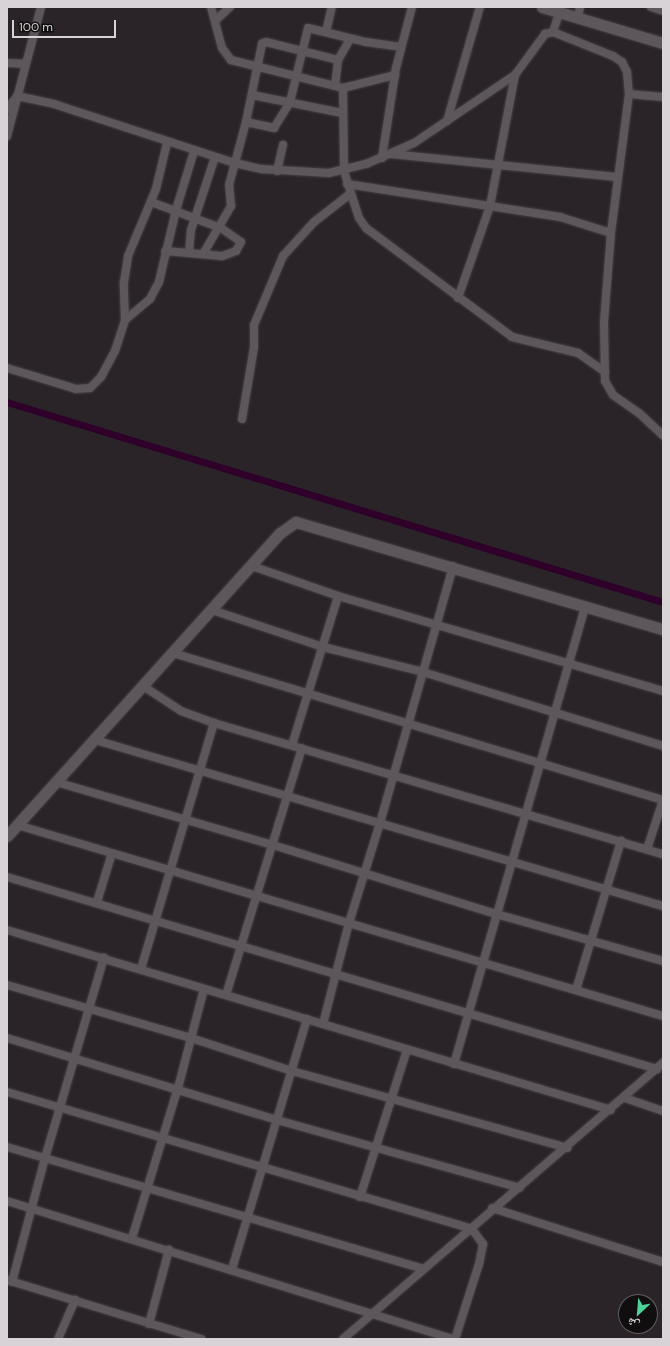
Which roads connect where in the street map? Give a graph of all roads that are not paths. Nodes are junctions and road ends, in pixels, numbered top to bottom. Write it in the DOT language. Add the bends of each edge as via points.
graph roads {
  1 [pos="41,7"];
  2 [pos="211,7"];
  3 [pos="230,7"];
  4 [pos="332,7"];
  5 [pos="412,7"];
  6 [pos="480,7"];
  7 [pos="542,7"];
  8 [pos="651,7"];
  9 [pos="560,10"];
  10 [pos="663,11"];
  11 [pos="579,12"];
  12 [pos="216,20"];
  13 [pos="326,32"];
  14 [pos="553,32"];
  15 [pos="350,39"];
  16 [pos="663,43"];
  17 [pos="401,46"];
  18 [pos="301,51"];
  19 [pos="338,60"];
  20 [pos="7,63"];
  21 [pos="24,64"];
  22 [pos="257,66"];
  23 [pos="515,74"];
  24 [pos="395,75"];
  25 [pos="296,76"];
  26 [pos="339,87"];
  27 [pos="629,94"];
  28 [pos="252,95"];
  29 [pos="17,96"];
  30 [pos="663,97"];
  31 [pos="290,102"];
  32 [pos="7,109"];
  33 [pos="342,113"];
  34 [pos="447,121"];
  35 [pos="246,122"];
  36 [pos="7,136"];
  37 [pos="167,143"];
  38 [pos="283,145"];
  39 [pos="194,151"];
  40 [pos="391,154"];
  41 [pos="215,157"];
  42 [pos="382,158"];
  43 [pos="235,163"];
  44 [pos="498,166"];
  45 [pos="277,171"];
  46 [pos="344,171"];
  47 [pos="617,177"];
  48 [pos="347,184"];
  49 [pos="350,194"];
  50 [pos="151,202"];
  51 [pos="490,206"];
  52 [pos="176,210"];
  53 [pos="196,219"];
  54 [pos="221,228"];
  55 [pos="611,233"];
  56 [pos="165,251"];
  57 [pos="188,252"];
  58 [pos="203,254"];
  59 [pos="458,298"];
  60 [pos="125,320"];
  61 [pos="7,368"];
  62 [pos="605,372"];
  63 [pos="242,419"];
  64 [pos="663,435"];
  65 [pos="252,566"];
  66 [pos="453,566"];
  67 [pos="338,596"];
  68 [pos="585,606"];
  69 [pos="212,610"];
  70 [pos="437,626"];
  71 [pos="663,629"];
  72 [pos="323,646"];
  73 [pos="173,654"];
  74 [pos="567,664"];
  75 [pos="423,672"];
  76 [pos="143,686"];
  77 [pos="663,692"];
  78 [pos="309,695"];
  79 [pos="554,713"];
  80 [pos="214,723"];
  81 [pos="408,723"];
  82 [pos="94,740"];
  83 [pos="292,745"];
  84 [pos="663,746"];
  85 [pos="302,748"];
  86 [pos="540,764"];
  87 [pos="200,772"];
  88 [pos="394,774"];
  89 [pos="56,782"];
  90 [pos="286,796"];
  91 [pos="663,800"];
  92 [pos="526,813"];
  93 [pos="185,821"];
  94 [pos="380,823"];
  95 [pos="17,825"];
  96 [pos="7,836"];
  97 [pos="621,841"];
  98 [pos="273,845"];
  99 [pos="647,849"];
  100 [pos="112,852"];
  101 [pos="663,854"];
  102 [pos="511,863"];
  103 [pos="171,870"];
  104 [pos="365,874"];
  105 [pos="7,877"];
  106 [pos="606,889"];
  107 [pos="257,896"];
  108 [pos="97,902"];
  109 [pos="663,906"];
  110 [pos="496,914"];
  111 [pos="156,920"];
  112 [pos="349,923"];
  113 [pos="7,930"];
  114 [pos="591,939"];
  115 [pos="242,945"];
  116 [pos="104,958"];
  117 [pos="663,960"];
  118 [pos="482,963"];
  119 [pos="141,969"];
  120 [pos="337,974"];
  121 [pos="7,985"];
  122 [pos="204,989"];
  123 [pos="576,990"];
  124 [pos="226,995"];
  125 [pos="89,1009"];
  126 [pos="468,1014"];
  127 [pos="663,1016"];
  128 [pos="308,1019"];
  129 [pos="324,1024"];
  130 [pos="7,1038"];
  131 [pos="191,1038"];
  132 [pos="407,1050"];
  133 [pos="76,1057"];
  134 [pos="454,1064"];
  135 [pos="660,1066"];
  136 [pos="292,1071"];
  137 [pos="178,1088"];
  138 [pos="7,1092"];
  139 [pos="393,1098"];
  140 [pos="625,1098"];
  141 [pos="60,1107"];
  142 [pos="611,1110"];
  143 [pos="663,1111"];
  144 [pos="277,1120"];
  145 [pos="162,1136"];
  146 [pos="7,1147"];
  147 [pos="377,1148"];
  148 [pos="567,1148"];
  149 [pos="44,1158"];
  150 [pos="263,1170"];
  151 [pos="520,1188"];
  152 [pos="146,1189"];
  153 [pos="360,1197"];
  154 [pos="7,1201"];
  155 [pos="33,1208"];
  156 [pos="492,1208"];
  157 [pos="248,1218"];
  158 [pos="472,1229"];
  159 [pos="132,1238"];
  160 [pos="169,1250"];
  161 [pos="663,1262"];
  162 [pos="232,1269"];
  163 [pos="424,1269"];
  164 [pos="9,1281"];
  165 [pos="75,1300"];
  166 [pos="371,1315"];
  167 [pos="149,1324"];
  168 [pos="58,1339"];
  169 [pos="201,1339"];
  170 [pos="343,1339"];
  171 [pos="452,1339"];
  172 [pos="455,1339"];
  1 -- 21 [label="street"];
  2 -- 12 [label="street"];
  3 -- 12 [label="street"];
  4 -- 13 [label="street"];
  5 -- 17 [label="street"];
  6 -- 34 [label="street"];
  7 -- 9 [label="street"];
  8 -- 10 [label="street"];
  9 -- 11 [label="street"];
  9 -- 14 [label="street"];
  11 -- 16 [label="street"];
  12 -- 22 [label="street" via="226,56"];
  13 -- 15 [label="street"];
  13 -- 18 [label="street" via="307,29"];
  14 -- 23 [label="street" via="541,37"];
  14 -- 27 [label="street" via="622,62 627,72"];
  15 -- 17 [label="street"];
  15 -- 19 [label="street"];
  17 -- 24 [label="street"];
  18 -- 19 [label="street"];
  18 -- 22 [label="street" via="264,42"];
  18 -- 25 [label="street"];
  19 -- 26 [label="street"];
  20 -- 21 [label="street"];
  21 -- 29 [label="street"];
  22 -- 25 [label="street"];
  22 -- 28 [label="street"];
  23 -- 34 [label="street"];
  23 -- 44 [label="street"];
  24 -- 26 [label="street"];
  24 -- 42 [label="street"];
  25 -- 26 [label="street"];
  25 -- 31 [label="street"];
  26 -- 33 [label="street"];
  27 -- 30 [label="street"];
  27 -- 47 [label="street"];
  28 -- 31 [label="street"];
  28 -- 35 [label="street"];
  29 -- 32 [label="street"];
  29 -- 36 [label="street"];
  29 -- 37 [label="street" via="54,104"];
  31 -- 33 [label="street"];
  31 -- 35 [label="street" via="274,128"];
  33 -- 46 [label="street"];
  34 -- 40 [label="street" via="414,143"];
  35 -- 43 [label="street"];
  37 -- 39 [label="street"];
  37 -- 50 [label="street"];
  38 -- 45 [label="street"];
  39 -- 41 [label="street"];
  39 -- 52 [label="street"];
  40 -- 42 [label="street"];
  40 -- 44 [label="street"];
  41 -- 43 [label="street"];
  41 -- 53 [label="street"];
  42 -- 46 [label="street"];
  43 -- 45 [label="street"];
  43 -- 54 [label="street" via="228,189 231,206"];
  44 -- 47 [label="street"];
  44 -- 51 [label="street"];
  45 -- 46 [label="street"];
  46 -- 48 [label="street"];
  47 -- 55 [label="street"];
  48 -- 49 [label="street"];
  48 -- 51 [label="street"];
  49 -- 59 [label="street" via="359,218 366,228"];
  49 -- 63 [label="street" via="303,232 282,256 254,324 254,347"];
  50 -- 52 [label="street"];
  50 -- 60 [label="street" via="128,256 124,282"];
  51 -- 55 [label="street" via="560,217"];
  51 -- 59 [label="street"];
  52 -- 53 [label="street"];
  52 -- 56 [label="street"];
  53 -- 54 [label="street"];
  53 -- 57 [label="street" via="191,230"];
  54 -- 58 [label="street" via="209,241"];
  54 -- 58 [label="street" via="240,240 239,249 227,256"];
  55 -- 62 [label="street" via="604,322"];
  56 -- 57 [label="street"];
  56 -- 60 [label="street" via="154,293"];
  57 -- 58 [label="street"];
  59 -- 62 [label="street" via="512,337 578,353"];
  60 -- 61 [label="street" via="110,363 90,388 76,389"];
  62 -- 64 [label="street" via="608,389 613,395 639,413"];
  65 -- 66 [label="street" via="280,533 296,522"];
  65 -- 67 [label="street"];
  65 -- 69 [label="street"];
  66 -- 68 [label="street"];
  66 -- 70 [label="street"];
  67 -- 70 [label="street"];
  67 -- 72 [label="street"];
  68 -- 71 [label="street"];
  68 -- 74 [label="street"];
  69 -- 72 [label="street"];
  69 -- 73 [label="street"];
  70 -- 74 [label="street"];
  70 -- 75 [label="street"];
  72 -- 75 [label="street"];
  72 -- 78 [label="street"];
  73 -- 76 [label="street"];
  73 -- 78 [label="street"];
  74 -- 77 [label="street"];
  74 -- 79 [label="street"];
  75 -- 79 [label="street"];
  75 -- 81 [label="street"];
  76 -- 80 [label="street" via="181,711"];
  76 -- 82 [label="street"];
  78 -- 81 [label="street"];
  78 -- 83 [label="street"];
  79 -- 84 [label="street"];
  79 -- 86 [label="street"];
  80 -- 83 [label="street"];
  80 -- 87 [label="street"];
  81 -- 86 [label="street"];
  81 -- 88 [label="street"];
  82 -- 87 [label="street"];
  82 -- 89 [label="street"];
  83 -- 85 [label="street"];
  85 -- 88 [label="street"];
  85 -- 90 [label="street"];
  86 -- 91 [label="street"];
  86 -- 92 [label="street"];
  87 -- 90 [label="street"];
  87 -- 93 [label="street"];
  88 -- 92 [label="street"];
  88 -- 94 [label="street"];
  89 -- 93 [label="street"];
  89 -- 95 [label="street"];
  90 -- 94 [label="street"];
  90 -- 98 [label="street"];
  91 -- 99 [label="street"];
  92 -- 97 [label="street"];
  92 -- 102 [label="street"];
  93 -- 98 [label="street"];
  93 -- 103 [label="street"];
  94 -- 102 [label="street"];
  94 -- 104 [label="street"];
  95 -- 96 [label="street"];
  95 -- 100 [label="street"];
  97 -- 99 [label="street"];
  97 -- 106 [label="street"];
  98 -- 104 [label="street"];
  98 -- 107 [label="street"];
  99 -- 101 [label="street"];
  100 -- 103 [label="street"];
  100 -- 108 [label="street"];
  102 -- 106 [label="street"];
  102 -- 110 [label="street"];
  103 -- 107 [label="street"];
  103 -- 111 [label="street"];
  104 -- 110 [label="street"];
  104 -- 112 [label="street"];
  105 -- 108 [label="street"];
  106 -- 109 [label="street"];
  106 -- 114 [label="street"];
  107 -- 112 [label="street"];
  107 -- 115 [label="street"];
  108 -- 111 [label="street"];
  110 -- 114 [label="street"];
  110 -- 118 [label="street"];
  111 -- 115 [label="street"];
  111 -- 119 [label="street"];
  112 -- 118 [label="street"];
  112 -- 120 [label="street"];
  113 -- 116 [label="street"];
  114 -- 117 [label="street"];
  114 -- 123 [label="street"];
  115 -- 120 [label="street"];
  115 -- 124 [label="street"];
  116 -- 119 [label="street"];
  116 -- 125 [label="street"];
  118 -- 123 [label="street"];
  118 -- 126 [label="street"];
  119 -- 122 [label="street"];
  120 -- 126 [label="street"];
  120 -- 129 [label="street"];
  121 -- 125 [label="street"];
  122 -- 124 [label="street"];
  122 -- 131 [label="street"];
  123 -- 127 [label="street"];
  124 -- 128 [label="street"];
  125 -- 131 [label="street"];
  125 -- 133 [label="street"];
  126 -- 134 [label="street"];
  126 -- 135 [label="street"];
  128 -- 129 [label="street"];
  128 -- 136 [label="street"];
  129 -- 132 [label="street"];
  130 -- 133 [label="street"];
  131 -- 136 [label="street"];
  131 -- 137 [label="street"];
  132 -- 134 [label="street"];
  132 -- 139 [label="street"];
  133 -- 137 [label="street"];
  133 -- 141 [label="street"];
  134 -- 142 [label="street"];
  135 -- 140 [label="street"];
  136 -- 139 [label="street"];
  136 -- 144 [label="street"];
  137 -- 144 [label="street"];
  137 -- 145 [label="street"];
  138 -- 141 [label="street"];
  139 -- 147 [label="street"];
  139 -- 148 [label="street"];
  140 -- 142 [label="street"];
  140 -- 143 [label="street"];
  141 -- 145 [label="street"];
  141 -- 149 [label="street"];
  142 -- 148 [label="street"];
  144 -- 147 [label="street"];
  144 -- 150 [label="street"];
  145 -- 150 [label="street"];
  145 -- 152 [label="street"];
  146 -- 149 [label="street"];
  147 -- 151 [label="street"];
  147 -- 153 [label="street"];
  148 -- 151 [label="street"];
  149 -- 152 [label="street"];
  149 -- 155 [label="street"];
  150 -- 153 [label="street"];
  150 -- 157 [label="street"];
  151 -- 156 [label="street"];
  152 -- 157 [label="street"];
  152 -- 159 [label="street"];
  153 -- 158 [label="street"];
  154 -- 155 [label="street"];
  155 -- 159 [label="street"];
  155 -- 164 [label="street"];
  156 -- 158 [label="street"];
  156 -- 161 [label="street"];
  157 -- 162 [label="street"];
  157 -- 163 [label="street"];
  158 -- 163 [label="street"];
  158 -- 172 [label="street" via="483,1244"];
  159 -- 160 [label="street"];
  160 -- 162 [label="street"];
  160 -- 167 [label="street"];
  162 -- 166 [label="street"];
  163 -- 166 [label="street"];
  164 -- 165 [label="street"];
  165 -- 167 [label="street"];
  165 -- 168 [label="street"];
  166 -- 170 [label="street"];
  166 -- 171 [label="street"];
  167 -- 169 [label="street"];
}
